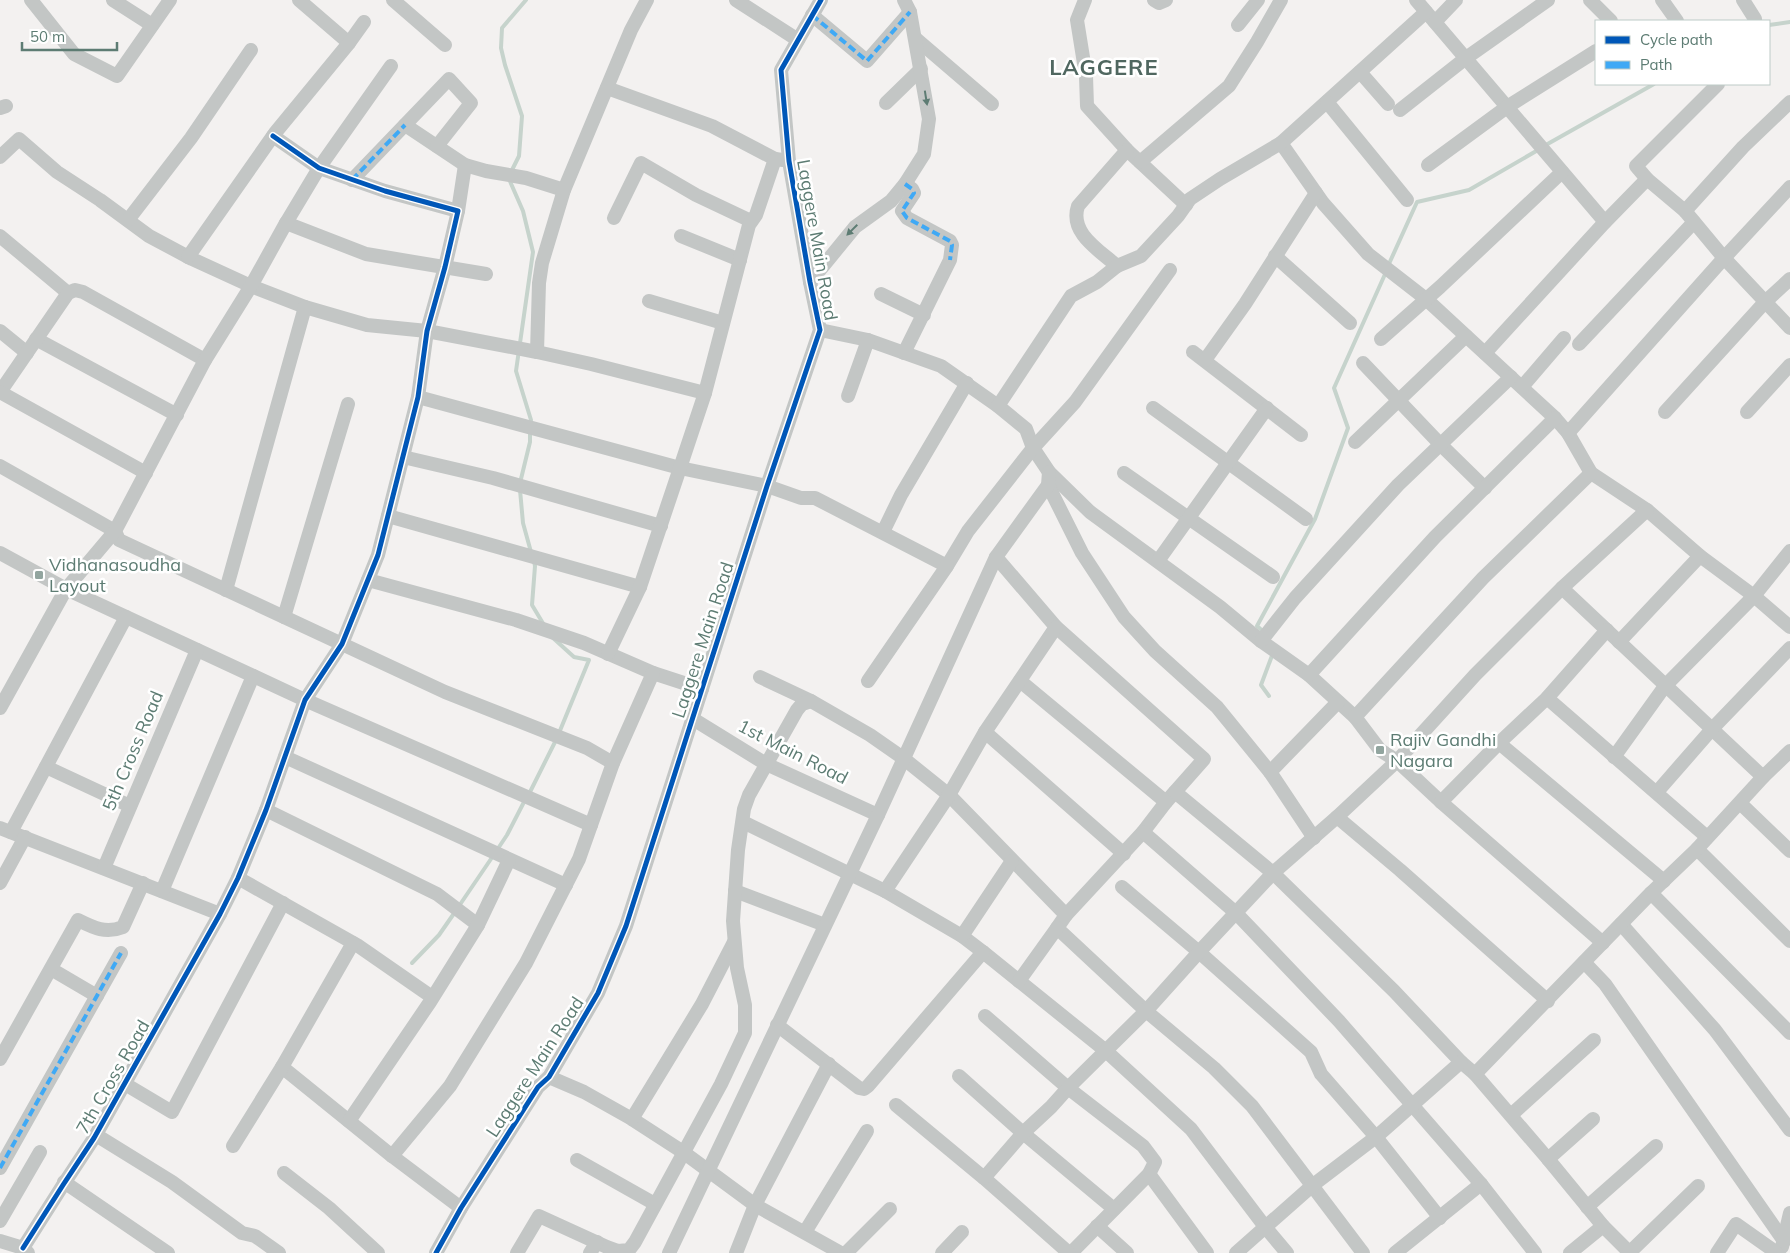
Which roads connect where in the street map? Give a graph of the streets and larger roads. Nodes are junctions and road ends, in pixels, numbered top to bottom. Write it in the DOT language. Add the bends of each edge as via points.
graph roads {
  1 [pos="31,0"];
  2 [pos="113,0"];
  3 [pos="170,0"];
  4 [pos="299,0"];
  5 [pos="393,0"];
  6 [pos="647,0"];
  7 [pos="736,0"];
  8 [pos="821,0"];
  9 [pos="1085,0"];
  10 [pos="1154,0"];
  11 [pos="1166,0"];
  12 [pos="1258,0"];
  13 [pos="1281,0"];
  14 [pos="1416,0"];
  15 [pos="1456,0"];
  16 [pos="1548,0"];
  17 [pos="1590,0"];
  18 [pos="1662,0"];
  19 [pos="1743,0"];
  20 [pos="907,6"];
  21 [pos="812,15"];
  22 [pos="1431,17"];
  23 [pos="1755,19"];
  24 [pos="1610,20"];
  25 [pos="1677,20"];
  26 [pos="364,22"];
  27 [pos="152,25"];
  28 [pos="1238,26"];
  29 [pos="915,38"];
  30 [pos="798,40"];
  31 [pos="350,43"];
  32 [pos="444,45"];
  33 [pos="251,50"];
  34 [pos="1595,52"];
  35 [pos="1466,58"];
  36 [pos="391,66"];
  37 [pos="921,69"];
  38 [pos="1360,72"];
  39 [pos="1717,85"];
  40 [pos="607,88"];
  41 [pos="1327,102"];
  42 [pos="1790,102"];
  43 [pos="886,103"];
  44 [pos="992,104"];
  45 [pos="1507,107"];
  46 [pos="405,125"];
  47 [pos="273,136"];
  48 [pos="1281,143"];
  49 [pos="437,146"];
  50 [pos="1127,150"];
  51 [pos="0,157"];
  52 [pos="782,160"];
  53 [pos="1140,162"];
  54 [pos="465,165"];
  55 [pos="1428,165"];
  56 [pos="319,168"];
  57 [pos="1562,172"];
  58 [pos="1647,179"];
  59 [pos="352,180"];
  60 [pos="905,184"];
  61 [pos="1790,187"];
  62 [pos="564,190"];
  63 [pos="1316,194"];
  64 [pos="1407,200"];
  65 [pos="1186,205"];
  66 [pos="458,211"];
  67 [pos="1685,211"];
  68 [pos="614,218"];
  69 [pos="128,220"];
  70 [pos="751,221"];
  71 [pos="1605,222"];
  72 [pos="1694,222"];
  73 [pos="286,223"];
  74 [pos="0,236"];
  75 [pos="681,236"];
  76 [pos="188,256"];
  77 [pos="1275,256"];
  78 [pos="1724,258"];
  79 [pos="740,260"];
  80 [pos="1117,266"];
  81 [pos="445,267"];
  82 [pos="1170,270"];
  83 [pos="486,274"];
  84 [pos="1790,279"];
  85 [pos="810,282"];
  86 [pos="251,286"];
  87 [pos="68,293"];
  88 [pos="881,294"];
  89 [pos="1426,299"];
  90 [pos="649,301"];
  91 [pos="1765,302"];
  92 [pos="305,307"];
  93 [pos="924,315"];
  94 [pos="723,323"];
  95 [pos="1350,323"];
  96 [pos="1790,328"];
  97 [pos="820,330"];
  98 [pos="0,331"];
  99 [pos="427,331"];
  100 [pos="1466,336"];
  101 [pos="1564,338"];
  102 [pos="36,339"];
  103 [pos="868,340"];
  104 [pos="1381,340"];
  105 [pos="1580,344"];
  106 [pos="531,351"];
  107 [pos="1193,352"];
  108 [pos="27,353"];
  109 [pos="904,353"];
  110 [pos="1484,353"];
  111 [pos="205,360"];
  112 [pos="1204,360"];
  113 [pos="1363,363"];
  114 [pos="1790,365"];
  115 [pos="1511,377"];
  116 [pos="967,383"];
  117 [pos="1522,387"];
  118 [pos="0,392"];
  119 [pos="705,393"];
  120 [pos="848,396"];
  121 [pos="418,397"];
  122 [pos="1398,401"];
  123 [pos="348,404"];
  124 [pos="998,406"];
  125 [pos="1152,408"];
  126 [pos="1267,408"];
  127 [pos="1665,412"];
  128 [pos="1747,412"];
  129 [pos="177,415"];
  130 [pos="1555,418"];
  131 [pos="1568,432"];
  132 [pos="1301,435"];
  133 [pos="1355,442"];
  134 [pos="1440,444"];
  135 [pos="1033,448"];
  136 [pos="403,457"];
  137 [pos="1228,462"];
  138 [pos="0,466"];
  139 [pos="680,468"];
  140 [pos="1124,472"];
  141 [pos="146,473"];
  142 [pos="1591,473"];
  143 [pos="1048,478"];
  144 [pos="767,486"];
  145 [pos="1485,488"];
  146 [pos="1647,510"];
  147 [pos="388,516"];
  148 [pos="1188,518"];
  149 [pos="1306,519"];
  150 [pos="661,526"];
  151 [pos="115,532"];
  152 [pos="883,532"];
  153 [pos="1790,551"];
  154 [pos="1700,556"];
  155 [pos="996,557"];
  156 [pos="2,559"];
  157 [pos="1158,561"];
  158 [pos="947,566"];
  159 [pos="1273,577"];
  160 [pos="368,580"];
  161 [pos="640,587"];
  162 [pos="1562,588"];
  163 [pos="66,589"];
  164 [pos="226,590"];
  165 [pos="1754,596"];
  166 [pos="126,617"];
  167 [pos="284,617"];
  168 [pos="1056,627"];
  169 [pos="1790,627"];
  170 [pos="1607,630"];
  171 [pos="1268,642"];
  172 [pos="1619,642"];
  173 [pos="342,644"];
  174 [pos="1790,648"];
  175 [pos="197,650"];
  176 [pos="608,654"];
  177 [pos="653,673"];
  178 [pos="253,676"];
  179 [pos="1309,676"];
  180 [pos="760,677"];
  181 [pos="868,681"];
  182 [pos="1020,681"];
  183 [pos="1665,686"];
  184 [pos="702,689"];
  185 [pos="1547,698"];
  186 [pos="305,700"];
  187 [pos="811,701"];
  188 [pos="1338,702"];
  189 [pos="0,708"];
  190 [pos="1355,717"];
  191 [pos="693,719"];
  192 [pos="1712,729"];
  193 [pos="985,732"];
  194 [pos="1499,743"];
  195 [pos="285,757"];
  196 [pos="1614,757"];
  197 [pos="1788,757"];
  198 [pos="903,758"];
  199 [pos="1398,761"];
  200 [pos="613,763"];
  201 [pos="766,764"];
  202 [pos="46,767"];
  203 [pos="1270,772"];
  204 [pos="1763,777"];
  205 [pos="1657,792"];
  206 [pos="949,795"];
  207 [pos="1171,797"];
  208 [pos="1441,802"];
  209 [pos="1740,803"];
  210 [pos="130,806"];
  211 [pos="266,810"];
  212 [pos="878,815"];
  213 [pos="1337,818"];
  214 [pos="742,822"];
  215 [pos="591,825"];
  216 [pos="6,830"];
  217 [pos="1143,832"];
  218 [pos="25,836"];
  219 [pos="1707,837"];
  220 [pos="1314,838"];
  221 [pos="1697,849"];
  222 [pos="1790,850"];
  223 [pos="1124,854"];
  224 [pos="509,860"];
  225 [pos="1012,861"];
  226 [pos="104,868"];
  227 [pos="850,873"];
  228 [pos="1273,873"];
  229 [pos="238,878"];
  230 [pos="1664,882"];
  231 [pos="0,883"];
  232 [pos="143,884"];
  233 [pos="566,885"];
  234 [pos="1122,888"];
  235 [pos="162,891"];
  236 [pos="735,891"];
  237 [pos="885,891"];
  238 [pos="1651,892"];
  239 [pos="283,903"];
  240 [pos="1236,913"];
  241 [pos="220,914"];
  242 [pos="1066,915"];
  243 [pos="1622,924"];
  244 [pos="478,925"];
  245 [pos="825,925"];
  246 [pos="1057,928"];
  247 [pos="962,936"];
  248 [pos="734,941"];
  249 [pos="1790,941"];
  250 [pos="353,943"];
  251 [pos="1603,943"];
  252 [pos="983,952"];
  253 [pos="1199,952"];
  254 [pos="121,953"];
  255 [pos="1584,962"];
  256 [pos="51,969"];
  257 [pos="1019,981"];
  258 [pos="97,996"];
  259 [pos="432,997"];
  260 [pos="1548,1000"];
  261 [pos="1146,1011"];
  262 [pos="985,1016"];
  263 [pos="776,1025"];
  264 [pos="1790,1034"];
  265 [pos="1594,1040"];
  266 [pos="1106,1052"];
  267 [pos="0,1059"];
  268 [pos="1461,1062"];
  269 [pos="829,1064"];
  270 [pos="282,1067"];
  271 [pos="1475,1074"];
  272 [pos="960,1076"];
  273 [pos="549,1077"];
  274 [pos="125,1084"];
  275 [pos="1068,1088"];
  276 [pos="896,1105"];
  277 [pos="1411,1105"];
  278 [pos="1511,1115"];
  279 [pos="632,1119"];
  280 [pos="1594,1119"];
  281 [pos="349,1121"];
  282 [pos="1790,1130"];
  283 [pos="867,1131"];
  284 [pos="1023,1132"];
  285 [pos="96,1135"];
  286 [pos="1376,1137"];
  287 [pos="233,1146"];
  288 [pos="1656,1146"];
  289 [pos="40,1152"];
  290 [pos="683,1152"];
  291 [pos="392,1156"];
  292 [pos="1548,1158"];
  293 [pos="577,1160"];
  294 [pos="0,1168"];
  295 [pos="709,1170"];
  296 [pos="284,1173"];
  297 [pos="1149,1174"];
  298 [pos="984,1178"];
  299 [pos="64,1182"];
  300 [pos="1481,1184"];
  301 [pos="1313,1185"];
  302 [pos="1698,1186"];
  303 [pos="655,1204"];
  304 [pos="755,1205"];
  305 [pos="1587,1207"];
  306 [pos="461,1208"];
  307 [pos="890,1209"];
  308 [pos="1114,1209"];
  309 [pos="1790,1213"];
  310 [pos="1440,1218"];
  311 [pos="0,1221"];
  312 [pos="1097,1226"];
  313 [pos="1603,1226"];
  314 [pos="1266,1228"];
  315 [pos="805,1232"];
  316 [pos="962,1232"];
  317 [pos="0,1241"];
  318 [pos="593,1248"];
  319 [pos="1780,1249"];
  320 [pos="26,1251"];
  321 [pos="166,1252"];
  322 [pos="279,1253"];
  323 [pos="378,1253"];
  324 [pos="436,1253"];
  325 [pos="517,1253"];
  326 [pos="670,1253"];
  327 [pos="736,1253"];
  328 [pos="841,1253"];
  329 [pos="846,1253"];
  330 [pos="942,1253"];
  331 [pos="1070,1253"];
  332 [pos="1127,1253"];
  333 [pos="1207,1253"];
  334 [pos="1236,1253"];
  335 [pos="1287,1253"];
  336 [pos="1363,1253"];
  337 [pos="1394,1253"];
  338 [pos="1535,1253"];
  339 [pos="1570,1253"];
  340 [pos="1629,1253"];
  341 [pos="1717,1253"];
  1 -- 27 [label="street" via="74,54 117,76"];
  2 -- 27 [label="street"];
  3 -- 27 [label="street"];
  4 -- 31 [label="street"];
  5 -- 32 [label="street"];
  6 -- 40 [label="street" via="630,30"];
  7 -- 30 [label="street"];
  8 -- 21 [label="street, Laggere Main Road"];
  9 -- 50 [label="street" via="1077,20 1087,106"];
  10 -- 11 [label="street" via="1159,3"];
  12 -- 28 [label="street"];
  13 -- 53 [label="street" via="1229,86"];
  14 -- 22 [label="street"];
  15 -- 22 [label="street"];
  16 -- 35 [label="street"];
  17 -- 24 [label="street"];
  18 -- 25 [label="street"];
  19 -- 23 [label="street"];
  20 -- 21 [label="street" via="868,61"];
  20 -- 29 [label="street"];
  21 -- 30 [label="street, Laggere Main Road"];
  22 -- 35 [label="street"];
  22 -- 38 [label="street"];
  26 -- 31 [label="street"];
  29 -- 37 [label="street"];
  29 -- 44 [label="street"];
  30 -- 52 [label="street, Laggere Main Road" via="782,70"];
  31 -- 47 [label="street"];
  33 -- 69 [label="street" via="191,138"];
  34 -- 45 [label="street"];
  35 -- 38 [label="street" via="1394,107"];
  35 -- 45 [label="street"];
  36 -- 56 [label="street"];
  37 -- 43 [label="street"];
  37 -- 60 [label="street, one-way" via="929,119 927,136 924,154"];
  38 -- 41 [label="street"];
  39 -- 58 [label="street" via="1636,166"];
  40 -- 52 [label="street" via="712,126"];
  40 -- 62 [label="street"];
  41 -- 48 [label="street"];
  41 -- 64 [label="street"];
  42 -- 67 [label="street" via="1743,147"];
  45 -- 55 [label="street"];
  45 -- 57 [label="street"];
  46 -- 49 [label="street"];
  46 -- 49 [label="street" via="449,79 471,103"];
  46 -- 59 [label="street"];
  47 -- 56 [label="street"];
  47 -- 76 [label="street"];
  48 -- 63 [label="street"];
  48 -- 65 [label="street" via="1220,179"];
  49 -- 54 [label="street"];
  50 -- 53 [label="street"];
  50 -- 80 [label="street" via="1078,206 1076,214 1082,234"];
  51 -- 69 [label="street" via="19,139 57,172"];
  52 -- 70 [label="street"];
  52 -- 85 [label="street, Laggere Main Road"];
  53 -- 65 [label="street"];
  54 -- 62 [label="street"];
  54 -- 66 [label="street, 7th Cross Road"];
  56 -- 59 [label="street"];
  56 -- 73 [label="street"];
  57 -- 71 [label="street"];
  57 -- 89 [label="street"];
  58 -- 67 [label="street"];
  58 -- 71 [label="street"];
  59 -- 66 [label="street"];
  60 -- 85 [label="street, one-way" via="891,201 855,227"];
  60 -- 93 [label="street" via="914,193 902,211 952,245 950,260"];
  61 -- 78 [label="street"];
  62 -- 106 [label="street" via="542,263"];
  63 -- 77 [label="street"];
  63 -- 89 [label="street" via="1368,254"];
  65 -- 80 [label="street" via="1142,256"];
  66 -- 81 [label="street, 7th Cross Road"];
  67 -- 72 [label="street"];
  68 -- 70 [label="street" via="640,163"];
  69 -- 76 [label="street" via="149,236"];
  70 -- 79 [label="street"];
  71 -- 110 [label="street"];
  72 -- 78 [label="street"];
  72 -- 105 [label="street"];
  73 -- 81 [label="street" via="366,254"];
  73 -- 86 [label="street"];
  74 -- 87 [label="street"];
  75 -- 79 [label="street"];
  76 -- 86 [label="street"];
  77 -- 95 [label="street"];
  77 -- 112 [label="street"];
  78 -- 91 [label="street"];
  78 -- 131 [label="street"];
  79 -- 94 [label="street"];
  80 -- 124 [label="street" via="1071,296"];
  81 -- 83 [label="street"];
  81 -- 99 [label="street, 7th Cross Road"];
  82 -- 135 [label="street" via="1075,402"];
  84 -- 91 [label="street"];
  85 -- 97 [label="street, Laggere Main Road"];
  86 -- 92 [label="street"];
  86 -- 111 [label="street"];
  87 -- 102 [label="street"];
  87 -- 111 [label="street" via="83,292"];
  88 -- 93 [label="street"];
  89 -- 100 [label="street"];
  89 -- 104 [label="street"];
  90 -- 94 [label="street"];
  91 -- 96 [label="street"];
  91 -- 127 [label="street"];
  92 -- 99 [label="street" via="367,325"];
  92 -- 164 [label="street"];
  93 -- 109 [label="street"];
  94 -- 119 [label="street"];
  97 -- 103 [label="street"];
  97 -- 144 [label="street, Laggere Main Road"];
  98 -- 108 [label="street"];
  99 -- 106 [label="street"];
  99 -- 121 [label="street, 7th Cross Road"];
  100 -- 110 [label="street"];
  100 -- 122 [label="street"];
  101 -- 117 [label="street"];
  102 -- 108 [label="street"];
  102 -- 129 [label="street"];
  103 -- 109 [label="street"];
  103 -- 120 [label="street"];
  106 -- 119 [label="street"];
  107 -- 112 [label="street"];
  108 -- 118 [label="street"];
  109 -- 116 [label="street" via="941,366"];
  110 -- 115 [label="street"];
  111 -- 129 [label="street"];
  112 -- 126 [label="street"];
  113 -- 122 [label="street"];
  114 -- 128 [label="street"];
  115 -- 117 [label="street"];
  115 -- 134 [label="street"];
  116 -- 124 [label="street"];
  116 -- 152 [label="street"];
  117 -- 130 [label="street"];
  118 -- 141 [label="street"];
  119 -- 139 [label="street"];
  121 -- 136 [label="street, 7th Cross Road"];
  121 -- 139 [label="street"];
  122 -- 133 [label="street"];
  122 -- 134 [label="street"];
  123 -- 167 [label="street"];
  124 -- 135 [label="street" via="1026,429"];
  125 -- 137 [label="street"];
  126 -- 132 [label="street"];
  126 -- 137 [label="street"];
  129 -- 141 [label="street"];
  130 -- 131 [label="street"];
  130 -- 145 [label="street"];
  131 -- 142 [label="street"];
  134 -- 145 [label="street"];
  134 -- 171 [label="street" via="1295,598"];
  135 -- 143 [label="street"];
  135 -- 158 [label="street" via="968,531"];
  136 -- 147 [label="street, 7th Cross Road"];
  136 -- 150 [label="street"];
  137 -- 148 [label="street"];
  137 -- 149 [label="street"];
  138 -- 151 [label="street"];
  139 -- 144 [label="street"];
  139 -- 150 [label="street"];
  140 -- 148 [label="street"];
  141 -- 151 [label="street"];
  142 -- 146 [label="street"];
  142 -- 190 [label="street" via="1483,578"];
  143 -- 155 [label="street"];
  143 -- 157 [label="street"];
  143 -- 203 [label="street" via="1082,553 1124,617 1155,651 1217,707"];
  144 -- 152 [label="street" via="801,498 815,498"];
  144 -- 184 [label="street, Laggere Main Road"];
  145 -- 179 [label="street" via="1435,537"];
  146 -- 154 [label="street"];
  146 -- 162 [label="street"];
  147 -- 160 [label="street, 7th Cross Road"];
  147 -- 161 [label="street"];
  148 -- 157 [label="street"];
  148 -- 159 [label="street"];
  150 -- 161 [label="street"];
  151 -- 163 [label="street"];
  151 -- 164 [label="street" via="119,540"];
  152 -- 158 [label="street"];
  153 -- 165 [label="street"];
  154 -- 165 [label="street"];
  154 -- 172 [label="street"];
  155 -- 168 [label="street"];
  155 -- 198 [label="street"];
  156 -- 163 [label="street"];
  157 -- 171 [label="street"];
  158 -- 181 [label="street"];
  160 -- 173 [label="street, 7th Cross Road"];
  160 -- 176 [label="street" via="516,620"];
  161 -- 176 [label="street"];
  162 -- 170 [label="street"];
  162 -- 199 [label="street" via="1475,675"];
  163 -- 166 [label="street"];
  163 -- 189 [label="street"];
  164 -- 167 [label="street"];
  165 -- 169 [label="street"];
  165 -- 183 [label="street"];
  166 -- 175 [label="street"];
  166 -- 202 [label="street"];
  167 -- 173 [label="street"];
  168 -- 182 [label="street"];
  168 -- 207 [label="street" via="1204,759"];
  170 -- 172 [label="street"];
  170 -- 185 [label="street"];
  171 -- 179 [label="street"];
  172 -- 183 [label="street"];
  173 -- 186 [label="street, 7th Cross Road"];
  173 -- 200 [label="street" via="445,692 586,748"];
  174 -- 192 [label="street"];
  175 -- 178 [label="street"];
  175 -- 210 [label="street, 5th Cross Road"];
  176 -- 177 [label="street"];
  177 -- 184 [label="street"];
  177 -- 200 [label="street"];
  178 -- 186 [label="street"];
  178 -- 235 [label="street"];
  179 -- 188 [label="street"];
  180 -- 187 [label="street"];
  182 -- 193 [label="street"];
  182 -- 207 [label="street"];
  183 -- 192 [label="street"];
  183 -- 196 [label="street"];
  184 -- 191 [label="street, Laggere Main Road"];
  185 -- 194 [label="street"];
  185 -- 196 [label="street"];
  186 -- 195 [label="street, 7th Cross Road"];
  186 -- 215 [label="street"];
  187 -- 198 [label="street"];
  187 -- 201 [label="street" via="797,710"];
  188 -- 190 [label="street"];
  188 -- 203 [label="street"];
  190 -- 199 [label="street" via="1380,750"];
  191 -- 201 [label="street, 1st Main Road"];
  191 -- 273 [label="street, Laggere Main Road" via="626,926 598,994"];
  192 -- 204 [label="street"];
  192 -- 205 [label="street"];
  193 -- 206 [label="street"];
  193 -- 223 [label="street"];
  194 -- 208 [label="street"];
  194 -- 230 [label="street"];
  195 -- 211 [label="street, 7th Cross Road"];
  195 -- 224 [label="street"];
  196 -- 205 [label="street"];
  197 -- 204 [label="street"];
  198 -- 206 [label="street"];
  198 -- 212 [label="street"];
  199 -- 208 [label="street"];
  199 -- 213 [label="street"];
  200 -- 215 [label="street"];
  201 -- 212 [label="street, 1st Main Road"];
  201 -- 214 [label="street" via="749,795"];
  202 -- 210 [label="street"];
  202 -- 216 [label="street"];
  203 -- 220 [label="street"];
  204 -- 209 [label="street"];
  205 -- 219 [label="street"];
  206 -- 225 [label="street"];
  206 -- 237 [label="street"];
  207 -- 217 [label="street"];
  207 -- 228 [label="street"];
  208 -- 251 [label="street"];
  209 -- 219 [label="street"];
  209 -- 222 [label="street"];
  210 -- 226 [label="street, 5th Cross Road"];
  211 -- 229 [label="street, 7th Cross Road"];
  211 -- 244 [label="street" via="437,894"];
  212 -- 227 [label="street"];
  213 -- 220 [label="street"];
  213 -- 260 [label="street"];
  214 -- 227 [label="street"];
  214 -- 236 [label="street"];
  215 -- 233 [label="street"];
  216 -- 218 [label="street"];
  217 -- 223 [label="street"];
  217 -- 240 [label="street"];
  218 -- 226 [label="street"];
  218 -- 231 [label="street"];
  219 -- 221 [label="street"];
  220 -- 228 [label="street"];
  221 -- 230 [label="street"];
  221 -- 249 [label="street"];
  223 -- 242 [label="street"];
  224 -- 233 [label="street"];
  224 -- 244 [label="street"];
  225 -- 242 [label="street"];
  225 -- 247 [label="street"];
  226 -- 232 [label="street"];
  227 -- 237 [label="street"];
  227 -- 245 [label="street"];
  228 -- 240 [label="street"];
  228 -- 268 [label="street" via="1394,991"];
  229 -- 239 [label="street"];
  229 -- 241 [label="street, 7th Cross Road"];
  230 -- 238 [label="street"];
  232 -- 235 [label="street"];
  232 -- 256 [label="street" via="123,927 103,931 78,920"];
  233 -- 291 [label="street" via="526,963 450,1086"];
  234 -- 253 [label="street"];
  235 -- 241 [label="street"];
  236 -- 245 [label="street"];
  236 -- 248 [label="street"];
  237 -- 247 [label="street"];
  238 -- 243 [label="street"];
  238 -- 264 [label="street"];
  239 -- 250 [label="street"];
  239 -- 274 [label="street" via="172,1112"];
  240 -- 253 [label="street"];
  240 -- 277 [label="street" via="1340,1021"];
  241 -- 274 [label="street, 7th Cross Road"];
  242 -- 246 [label="street"];
  243 -- 251 [label="street"];
  243 -- 282 [label="street" via="1715,1030"];
  244 -- 259 [label="street"];
  245 -- 263 [label="street"];
  246 -- 257 [label="street"];
  246 -- 261 [label="street"];
  247 -- 252 [label="street"];
  248 -- 279 [label="street" via="702,1004"];
  248 -- 290 [label="street" via="745,1033"];
  250 -- 259 [label="street"];
  250 -- 270 [label="street"];
  251 -- 255 [label="street"];
  252 -- 257 [label="street"];
  252 -- 269 [label="street" via="864,1089"];
  253 -- 261 [label="street"];
  253 -- 286 [label="street" via="1311,1052 1321,1074"];
  254 -- 258 [label="street"];
  255 -- 260 [label="street"];
  255 -- 319 [label="street" via="1605,984"];
  256 -- 258 [label="street"];
  256 -- 267 [label="street"];
  257 -- 266 [label="street"];
  258 -- 294 [label="street"];
  259 -- 281 [label="street"];
  260 -- 271 [label="street"];
  261 -- 266 [label="street"];
  261 -- 301 [label="street" via="1214,1068 1252,1106"];
  262 -- 275 [label="street"];
  263 -- 269 [label="street"];
  263 -- 295 [label="street"];
  265 -- 278 [label="street"];
  266 -- 275 [label="street"];
  266 -- 314 [label="street" via="1191,1129"];
  268 -- 271 [label="street"];
  268 -- 277 [label="street"];
  269 -- 304 [label="street"];
  270 -- 281 [label="street"];
  270 -- 287 [label="street"];
  271 -- 278 [label="street"];
  272 -- 284 [label="street"];
  273 -- 279 [label="street"];
  273 -- 306 [label="street, Laggere Main Road" via="538,1087"];
  274 -- 285 [label="street, 7th Cross Road"];
  275 -- 284 [label="street"];
  275 -- 297 [label="street" via="1143,1146 1155,1162"];
  276 -- 298 [label="street"];
  277 -- 286 [label="street"];
  277 -- 300 [label="street"];
  278 -- 292 [label="street"];
  279 -- 290 [label="street"];
  280 -- 292 [label="street"];
  281 -- 291 [label="street"];
  283 -- 315 [label="street"];
  284 -- 298 [label="street"];
  284 -- 308 [label="street"];
  285 -- 299 [label="street, 7th Cross Road"];
  285 -- 322 [label="street" via="172,1182 242,1233 255,1236"];
  286 -- 301 [label="street"];
  286 -- 310 [label="street"];
  288 -- 305 [label="street"];
  289 -- 311 [label="street"];
  290 -- 295 [label="street"];
  290 -- 303 [label="street"];
  291 -- 306 [label="street"];
  292 -- 305 [label="street"];
  293 -- 303 [label="street"];
  295 -- 304 [label="street"];
  295 -- 326 [label="street"];
  296 -- 323 [label="street" via="329,1208"];
  297 -- 308 [label="street"];
  297 -- 333 [label="street"];
  298 -- 331 [label="street"];
  299 -- 320 [label="street, 7th Cross Road"];
  299 -- 321 [label="street"];
  300 -- 310 [label="street"];
  300 -- 338 [label="street"];
  301 -- 314 [label="street"];
  301 -- 336 [label="street"];
  302 -- 340 [label="street"];
  303 -- 318 [label="street" via="629,1250"];
  304 -- 315 [label="street"];
  304 -- 327 [label="street"];
  305 -- 313 [label="street"];
  306 -- 324 [label="street, Laggere Main Road"];
  307 -- 329 [label="street"];
  308 -- 312 [label="street"];
  309 -- 319 [label="street"];
  310 -- 337 [label="street"];
  312 -- 331 [label="street"];
  312 -- 332 [label="street"];
  313 -- 339 [label="street"];
  313 -- 340 [label="street"];
  314 -- 334 [label="street"];
  314 -- 335 [label="street"];
  315 -- 328 [label="street"];
  316 -- 330 [label="street"];
  317 -- 320 [label="street"];
  318 -- 325 [label="street" via="539,1216"];
  319 -- 341 [label="street" via="1736,1224"];
}
